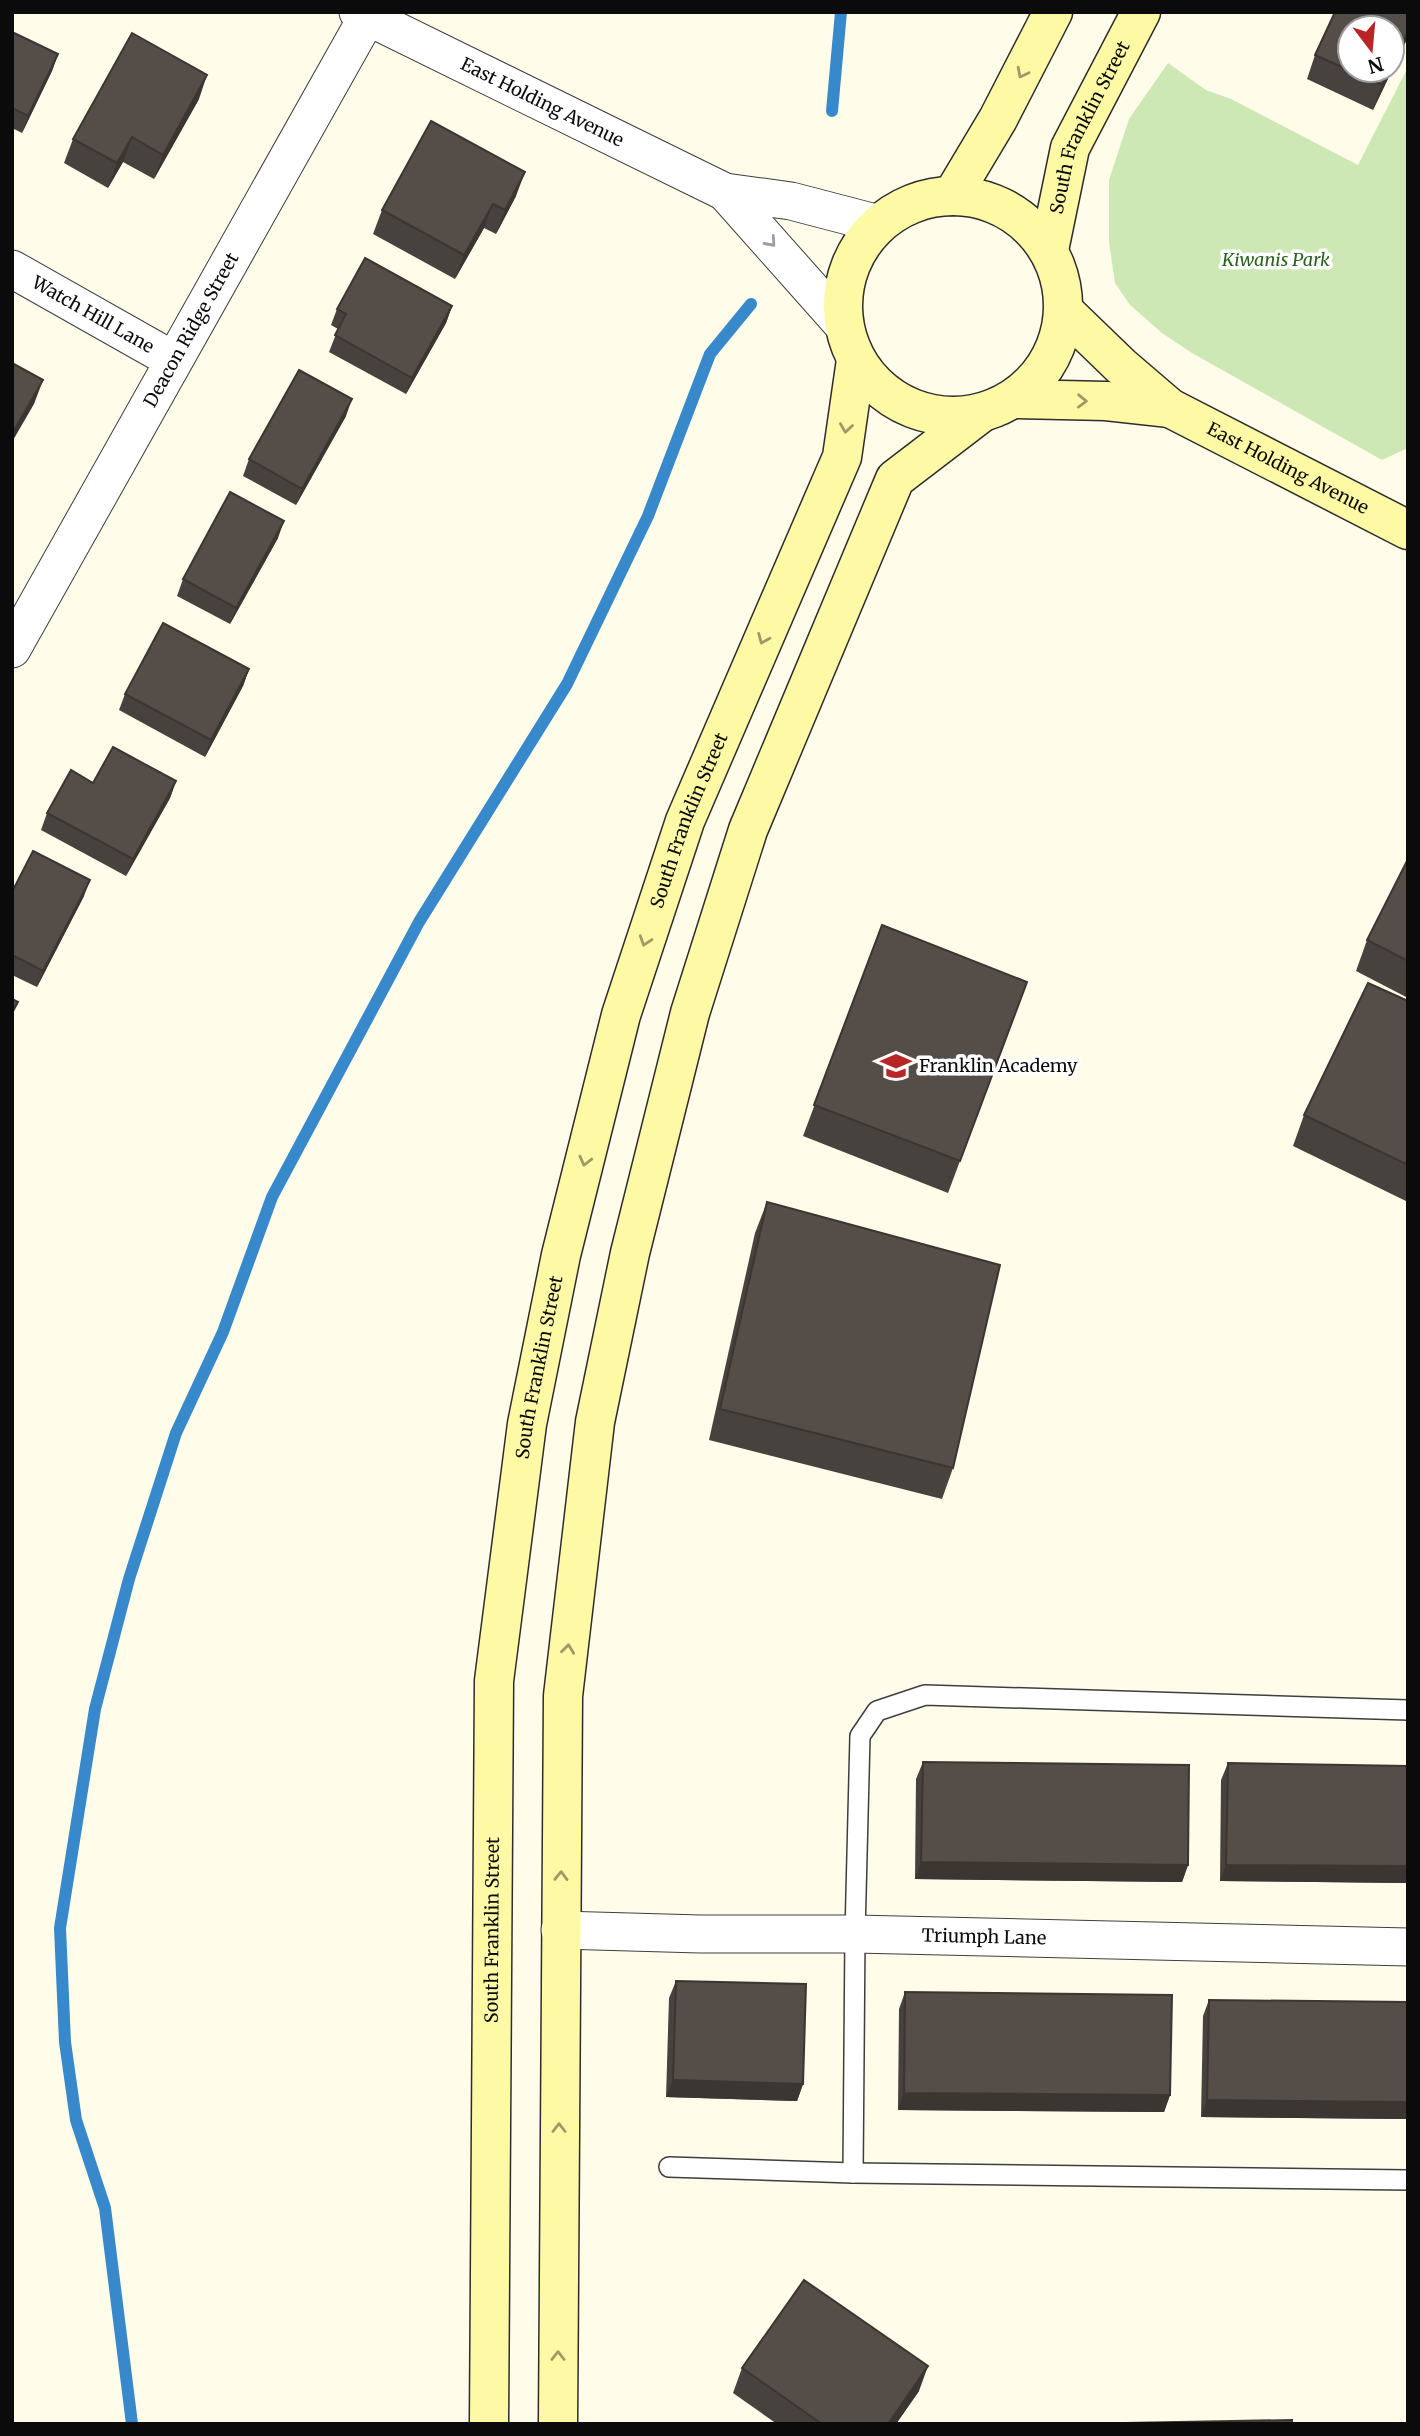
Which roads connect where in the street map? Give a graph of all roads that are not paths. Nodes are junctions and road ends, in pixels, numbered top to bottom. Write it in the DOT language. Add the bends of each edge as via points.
graph roads {
  1 [pos="1053,12"];
  2 [pos="1141,12"];
  3 [pos="365,14"];
  4 [pos="724,192"];
  5 [pos="952,195"];
  6 [pos="879,224"];
  7 [pos="1048,250"];
  8 [pos="12,268"];
  9 [pos="1064,311"];
  10 [pos="850,343"];
  11 [pos="173,360"];
  12 [pos="997,406"];
  13 [pos="1170,408"];
  14 [pos="1408,530"];
  15 [pos="12,649"];
  16 [pos="1408,1710"];
  17 [pos="561,1930"];
  18 [pos="855,1934"];
  19 [pos="1408,1947"];
  20 [pos="669,2167"];
  21 [pos="853,2173"];
  22 [pos="1408,2180"];
  23 [pos="489,2424"];
  24 [pos="558,2424"];
  1 -- 5 [label="street, one-way" via="999,119"];
  2 -- 7 [label="street, South Franklin Street" via="1070,148"];
  3 -- 4 [label="street, East Holding Avenue"];
  3 -- 11 [label="street, Deacon Ridge Street"];
  4 -- 6 [label="street, East Holding Avenue" via="791,201"];
  4 -- 10 [label="street, East Holding Avenue, one-way"];
  5 -- 6 [label="street" via="913,204"];
  5 -- 7 [label="street" via="990,202 1024,221"];
  6 -- 10 [label="street" via="853,252 843,290"];
  7 -- 9 [label="street" via="1061,280"];
  8 -- 11 [label="street, Watch Hill Lane"];
  9 -- 12 [label="street" via="1058,347 1040,374"];
  9 -- 13 [label="street, East Holding Avenue"];
  10 -- 12 [label="street" via="879,388 909,408 944,417"];
  10 -- 23 [label="street, South Franklin Street, one-way" via="842,457 684,821 621,1015 561,1255 527,1424 494,1681"];
  11 -- 15 [label="street, Deacon Ridge Street"];
  12 -- 13 [label="street, East Holding Avenue, one-way" via="1106,401"];
  17 -- 12 [label="street, one-way" via="563,1696 594,1422 630,1252 690,1013 748,830 895,479"];
  13 -- 14 [label="street, East Holding Avenue"];
  16 -- 18 [label="lane" via="925,1695 877,1711 860,1736"];
  17 -- 18 [label="street, Triumph Lane"];
  24 -- 17 [label="street, one-way"];
  18 -- 19 [label="street, Triumph Lane"];
  18 -- 21 [label="lane"];
  20 -- 21 [label="lane"];
  21 -- 22 [label="lane"];
}
